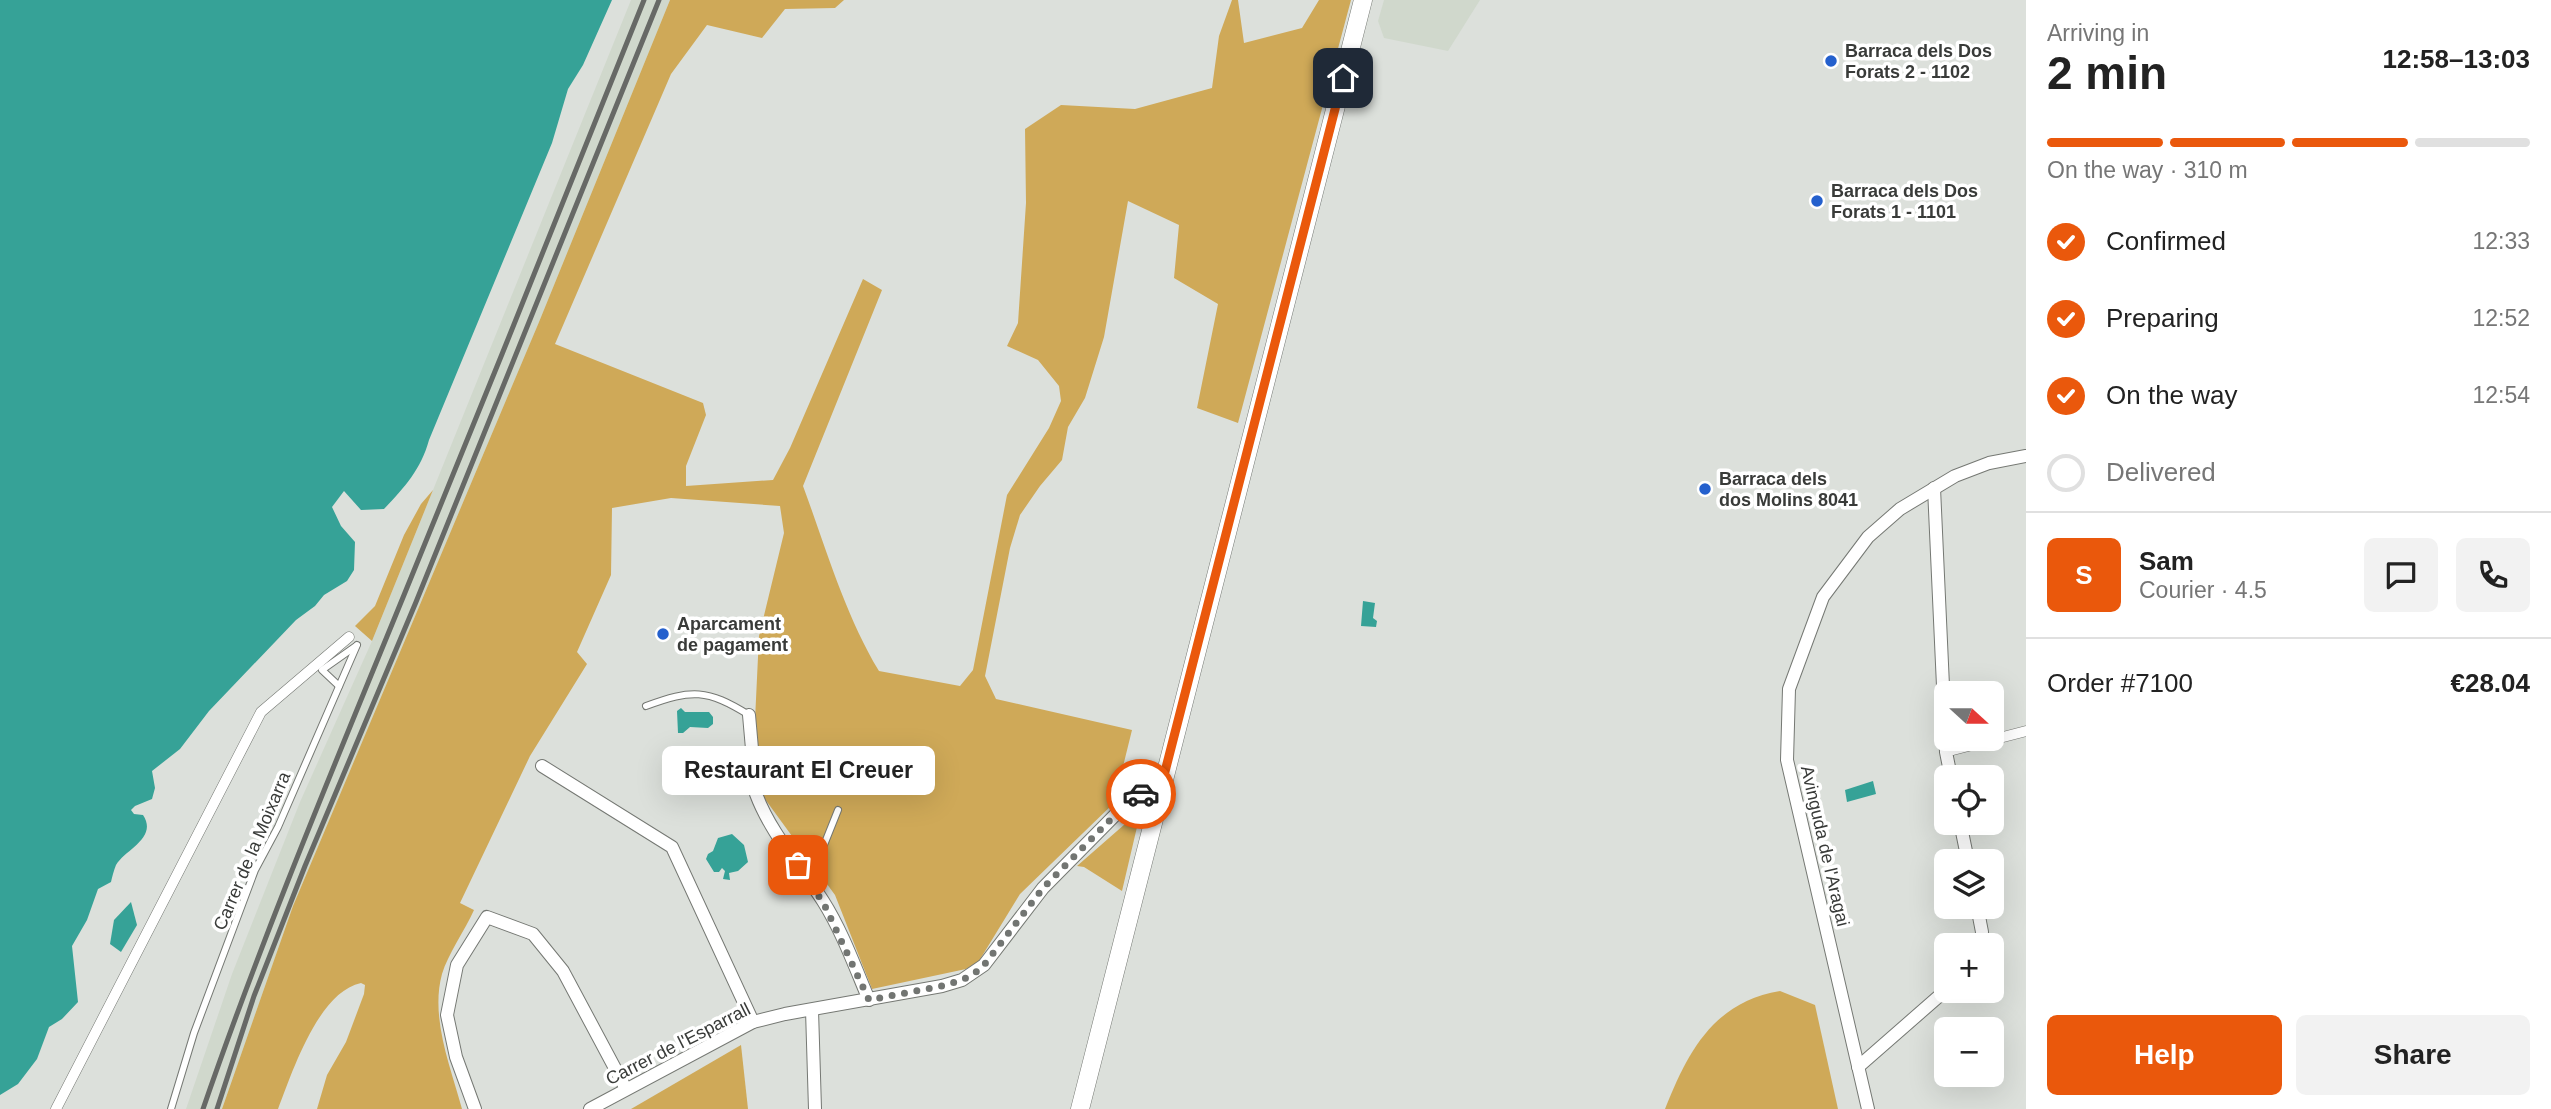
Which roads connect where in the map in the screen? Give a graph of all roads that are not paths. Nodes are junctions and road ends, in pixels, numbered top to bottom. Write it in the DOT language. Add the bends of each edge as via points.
graph roads {
  1 [pos="1363,0"];
  2 [pos="2026,456"];
  3 [pos="1934,488"];
  4 [pos="349,637"];
  5 [pos="339,686"];
  6 [pos="646,706"];
  7 [pos="749,715"];
  8 [pos="2026,731"];
  9 [pos="2004,737"];
  10 [pos="669,757"];
  11 [pos="542,765"];
  12 [pos="1949,765"];
  13 [pos="1160,791"];
  14 [pos="756,794"];
  15 [pos="838,810"];
  16 [pos="810,882"];
  17 [pos="869,1000"];
  18 [pos="1934,1000"];
  19 [pos="812,1010"];
  20 [pos="753,1022"];
  21 [pos="1858,1067"];
  22 [pos="626,1089"];
  23 [pos="56,1109"];
  24 [pos="171,1109"];
  25 [pos="475,1109"];
  26 [pos="590,1109"];
  27 [pos="815,1109"];
  28 [pos="1080,1109"];
  29 [pos="1868,1109"];
  1 -- 13 [label="main road"];
  2 -- 3 [label="street, Avinguda de l'Aragai" via="1961,473"];
  3 -- 12 [label="street"];
  3 -- 21 [label="street, Avinguda de l'Aragai" via="1868,537 1823,597 1789,689 1787,760"];
  4 -- 23 [label="street" via="261,712"];
  5 -- 5 [label="lane, Carrer de la Moixarra" via="323,670 357,645"];
  5 -- 24 [label="lane, Carrer de la Moixarra" via="255,870 194,1033"];
  6 -- 7 [label="lane" via="685,694 706,694"];
  7 -- 14 [label="street"];
  8 -- 9 [label="street"];
  10 -- 14 [label="lane" via="693,750"];
  11 -- 20 [label="street" via="671,848"];
  13 -- 17 [label="street, Carrer de l'Esparrall" via="1138,795 1120,810 1043,888 975,973 942,986"];
  13 -- 28 [label="main road"];
  14 -- 16 [label="street" via="774,831"];
  15 -- 16 [label="lane"];
  16 -- 17 [label="street"];
  17 -- 19 [label="street, Carrer de l'Esparrall"];
  18 -- 21 [label="street"];
  19 -- 20 [label="street, Carrer de l'Esparrall"];
  19 -- 27 [label="street"];
  20 -- 22 [label="street, Carrer de l'Esparrall"];
  21 -- 29 [label="street, Avinguda de l'Aragai"];
  22 -- 25 [label="street" via="563,971 533,934 488,917 457,965 447,1015"];
  22 -- 26 [label="street, Carrer de l'Esparrall"];
}
